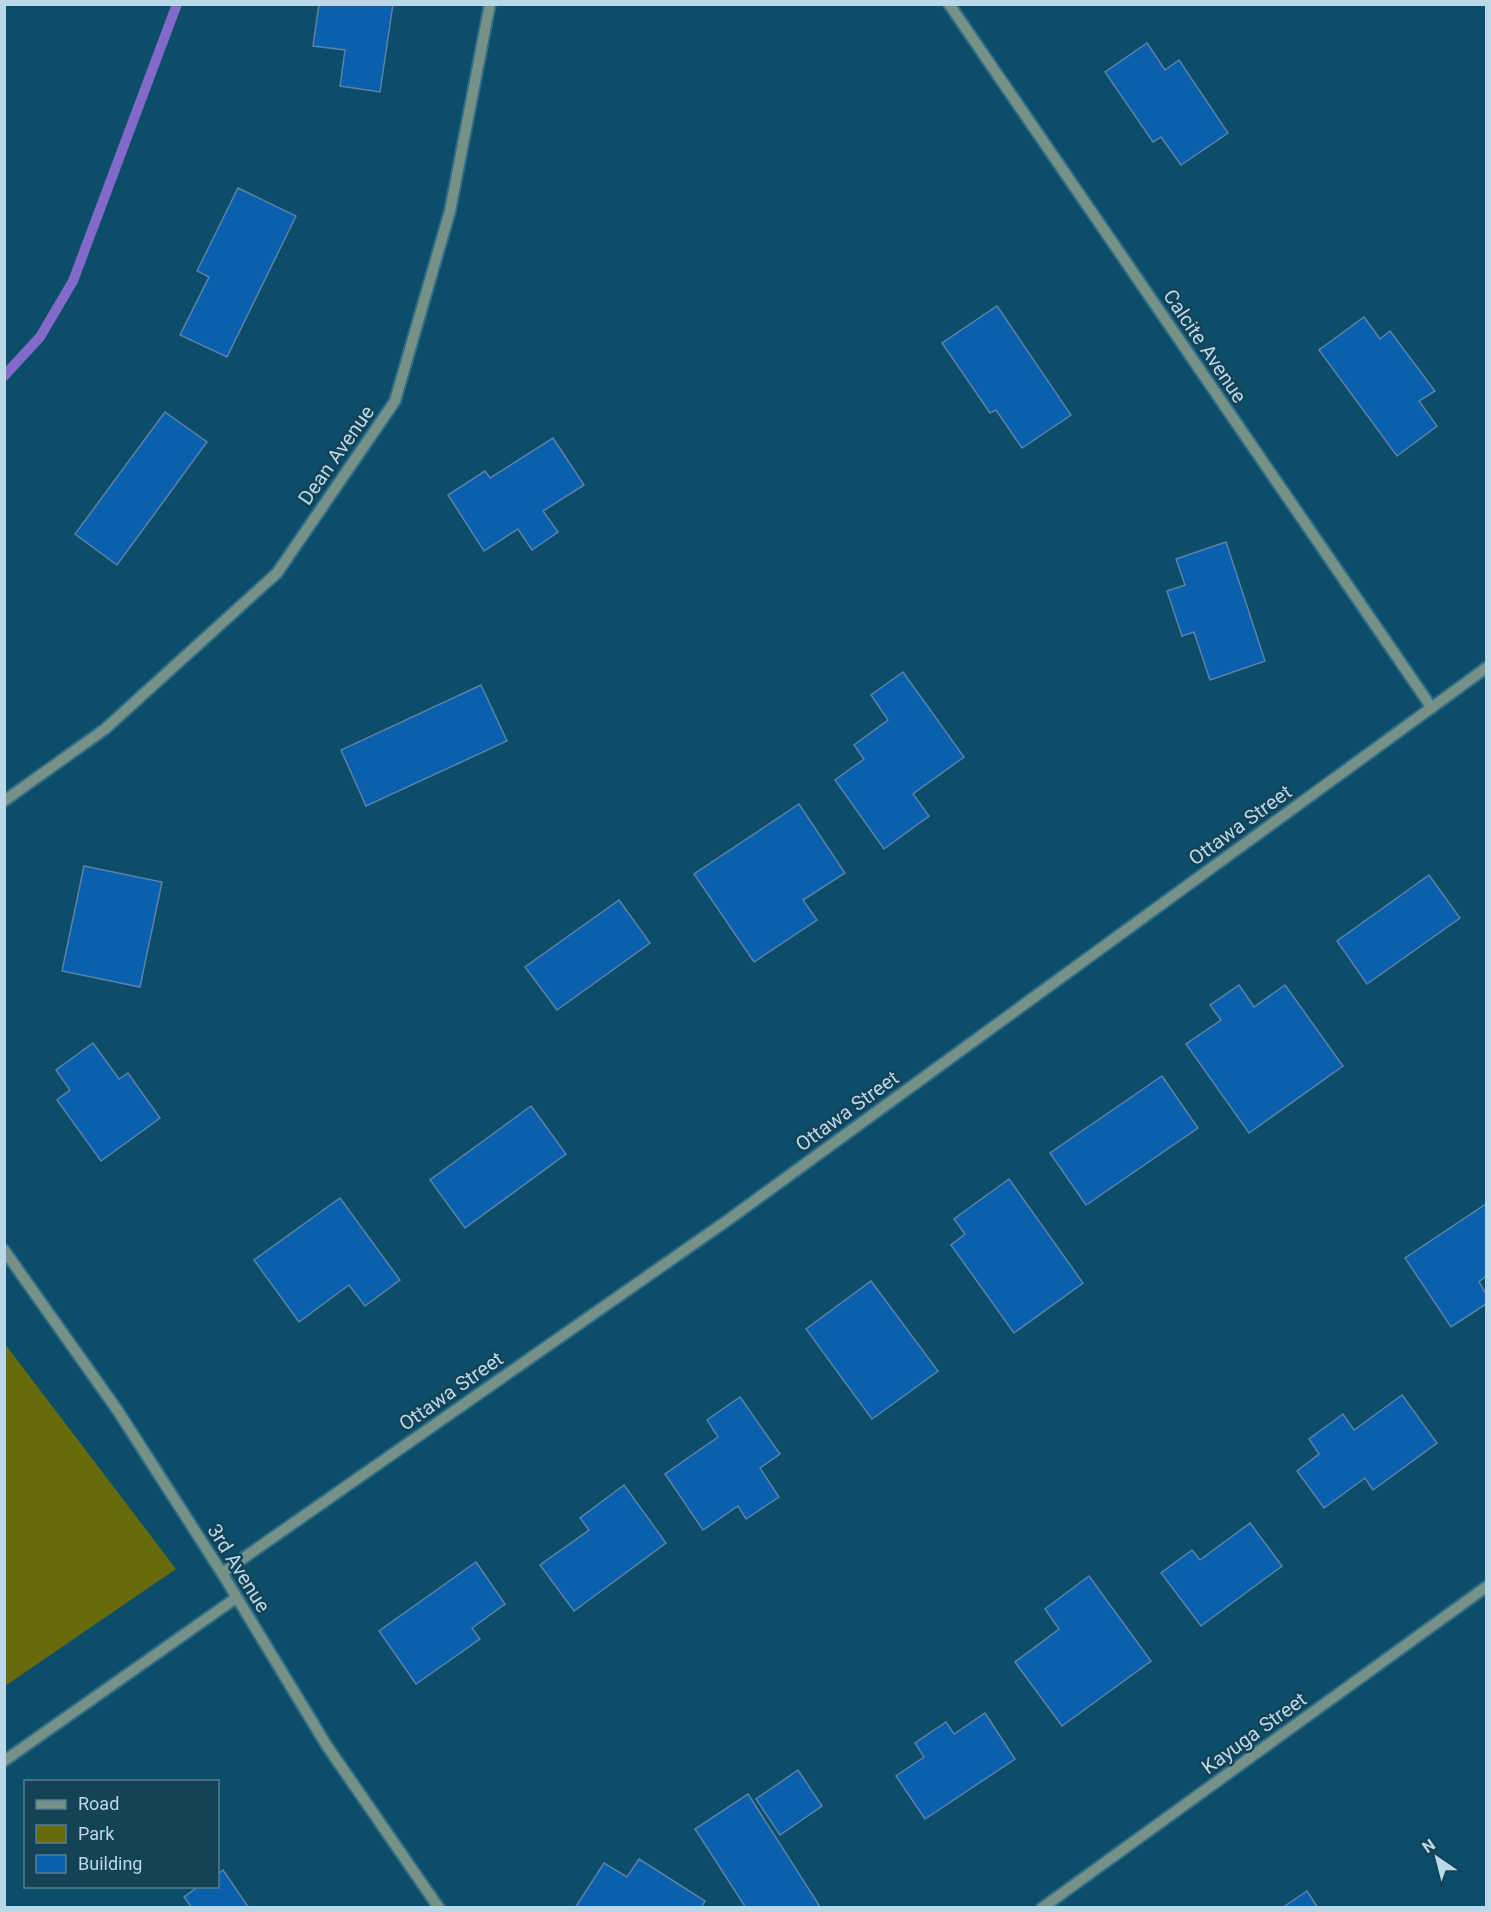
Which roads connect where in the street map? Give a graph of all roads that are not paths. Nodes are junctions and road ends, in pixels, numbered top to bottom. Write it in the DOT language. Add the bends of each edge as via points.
graph roads {
  1 [pos="490,4"];
  2 [pos="949,4"];
  3 [pos="1486,668"];
  4 [pos="1432,708"];
  5 [pos="4,801"];
  6 [pos="4,1250"];
  7 [pos="222,1573"];
  8 [pos="1486,1587"];
  9 [pos="236,1598"];
  10 [pos="4,1761"];
  11 [pos="439,1908"];
  12 [pos="1042,1908"];
  1 -- 5 [label="street, Dean Avenue" via="450,211 395,401 276,573 105,729"];
  2 -- 4 [label="street, Calcite Avenue"];
  3 -- 4 [label="street, Ottawa Street"];
  4 -- 7 [label="street, Ottawa Street" via="728,1220"];
  6 -- 7 [label="street, 3rd Avenue" via="118,1411"];
  7 -- 9 [label="street, 3rd Avenue"];
  8 -- 12 [label="street, Kayuga Street"];
  9 -- 10 [label="street"];
  9 -- 11 [label="street, 3rd Avenue" via="327,1746"];
}
